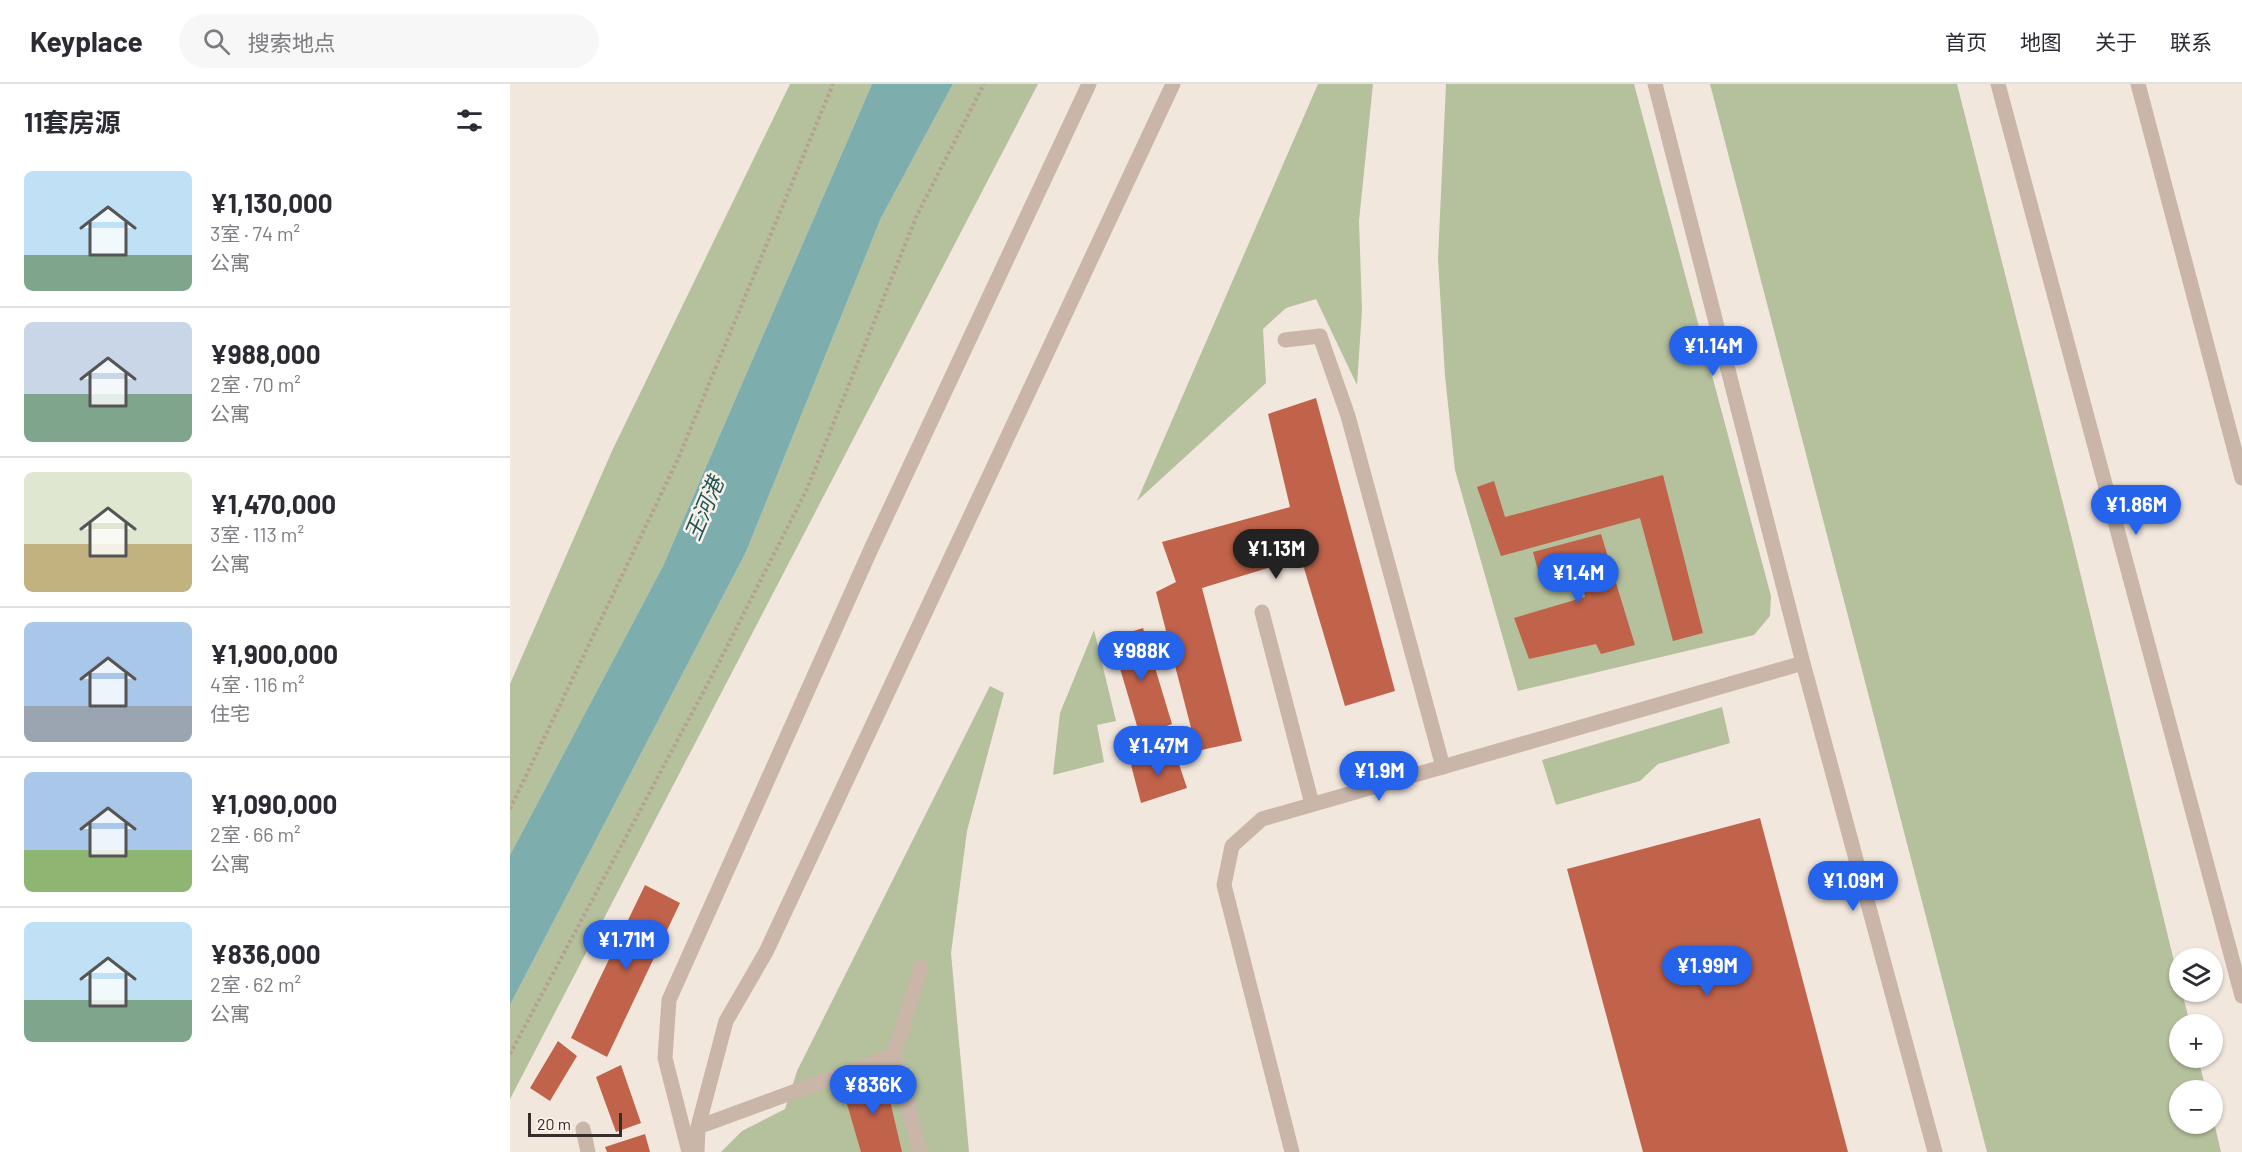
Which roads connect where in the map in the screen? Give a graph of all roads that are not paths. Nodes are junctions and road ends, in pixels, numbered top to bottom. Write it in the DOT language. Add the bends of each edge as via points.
graph roads {
  1 [pos="1089,84"];
  2 [pos="1173,84"];
  3 [pos="1655,84"];
  4 [pos="1998,84"];
  5 [pos="2138,84"];
  6 [pos="1285,340"];
  7 [pos="2242,478"];
  8 [pos="1262,612"];
  9 [pos="1803,663"];
  10 [pos="1443,767"];
  11 [pos="1312,804"];
  12 [pos="921,966"];
  13 [pos="2242,996"];
  14 [pos="894,1055"];
  15 [pos="698,1127"];
  16 [pos="583,1128"];
  17 [pos="588,1152"];
  18 [pos="689,1152"];
  19 [pos="697,1152"];
  20 [pos="920,1152"];
  21 [pos="1292,1152"];
  22 [pos="1935,1152"];
  1 -- 18 [label="street" via="871,549 669,1000 665,1058"];
  2 -- 15 [label="street" via="766,952 726,1021"];
  3 -- 9 [label="street"];
  4 -- 13 [label="street"];
  5 -- 7 [label="street"];
  6 -- 10 [label="street" via="1320,336 1348,416"];
  8 -- 11 [label="street"];
  9 -- 10 [label="street"];
  9 -- 22 [label="street"];
  10 -- 11 [label="street"];
  11 -- 21 [label="street" via="1262,819 1232,846 1224,885"];
  12 -- 14 [label="street"];
  14 -- 15 [label="street"];
  14 -- 20 [label="street"];
  15 -- 19 [label="street"];
  16 -- 17 [label="street"];
}
